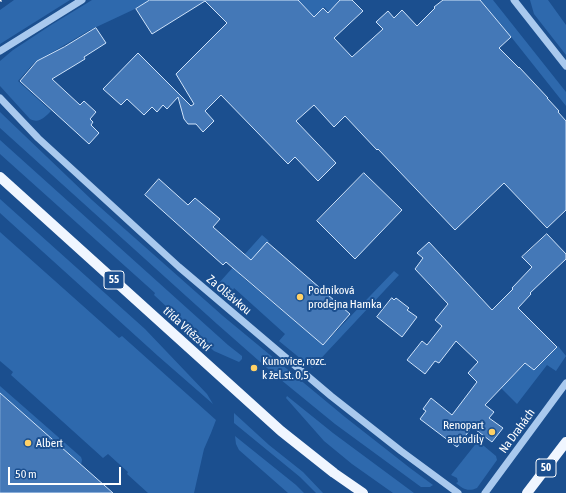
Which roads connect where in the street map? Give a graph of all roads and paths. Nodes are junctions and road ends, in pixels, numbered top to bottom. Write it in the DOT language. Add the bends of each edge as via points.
graph roads {
  1 [pos="82,0"];
  2 [pos="514,0"];
  3 [pos="0,51"];
  4 [pos="566,66"];
  5 [pos="0,98"];
  6 [pos="0,177"];
  7 [pos="566,383"];
  8 [pos="566,442"];
  9 [pos="363,493"];
  10 [pos="458,493"];
  11 [pos="486,493"];
  12 [pos="527,493"];
  1 -- 3 [label="street"];
  2 -- 4 [label="street"];
  5 -- 10 [label="street, Za Olšávkou" via="38,138 179,267 331,396"];
  6 -- 9 [label="main road, třída Vítězství / 55" via="281,431"];
  7 -- 11 [label="street, Na Drahách"];
  8 -- 12 [label="main road, 50"];
}
